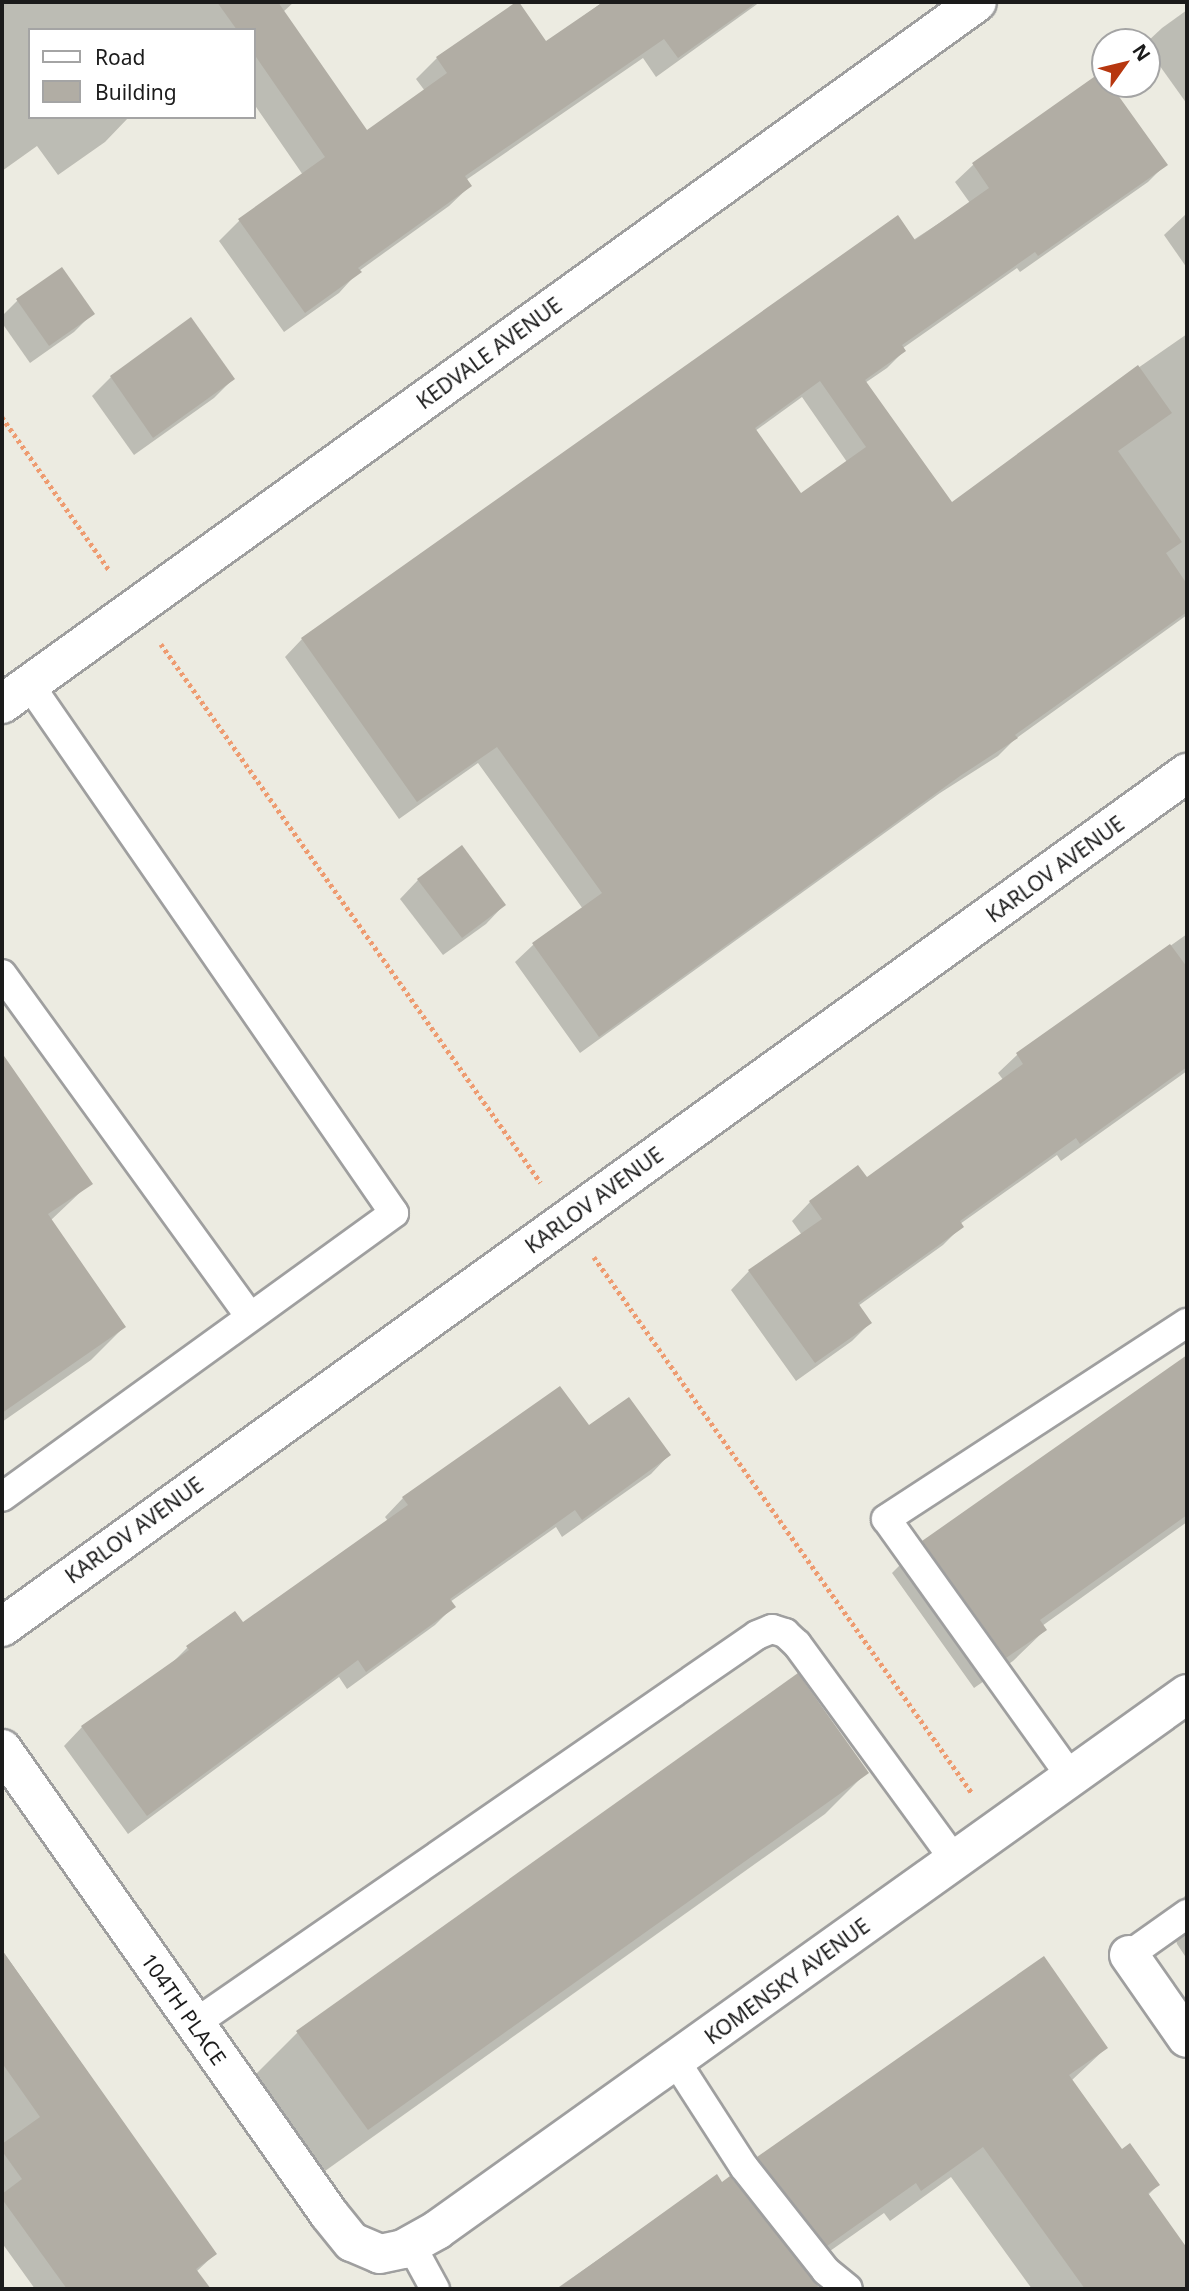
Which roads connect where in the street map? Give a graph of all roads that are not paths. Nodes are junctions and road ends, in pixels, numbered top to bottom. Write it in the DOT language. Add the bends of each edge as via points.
graph roads {
  1 [pos="977,2"];
  2 [pos="15,694"];
  3 [pos="1187,773"];
  4 [pos="2,974"];
  5 [pos="250,1317"];
  6 [pos="1187,1323"];
  7 [pos="2,1497"];
  8 [pos="2,1627"];
  9 [pos="1187,1694"];
  10 [pos="2,1749"];
  11 [pos="1071,1777"];
  12 [pos="955,1861"];
  13 [pos="1187,1914"];
  14 [pos="1129,1955"];
  15 [pos="1181,2015"];
  16 [pos="194,2024"];
  17 [pos="675,2060"];
  18 [pos="395,2250"];
  19 [pos="435,2289"];
  20 [pos="848,2289"];
  1 -- 2 [label="street, KEDVALE AVENUE"];
  2 -- 5 [label="lane" via="394,1213"];
  3 -- 8 [label="street, KARLOV AVENUE"];
  4 -- 5 [label="lane"];
  5 -- 7 [label="lane"];
  6 -- 11 [label="lane" via="886,1519"];
  9 -- 11 [label="street, KOMENSKY AVENUE"];
  10 -- 16 [label="street, 104TH PLACE"];
  11 -- 12 [label="street, KOMENSKY AVENUE"];
  12 -- 16 [label="lane" via="797,1644 772,1629 745,1643"];
  12 -- 17 [label="street, KOMENSKY AVENUE"];
  13 -- 14 [label="lane"];
  14 -- 15 [label="street"];
  16 -- 18 [label="street, 104TH PLACE" via="352,2242"];
  17 -- 18 [label="street, KOMENSKY AVENUE" via="437,2230"];
  17 -- 20 [label="lane" via="744,2167 826,2271"];
  18 -- 19 [label="lane"];
}
